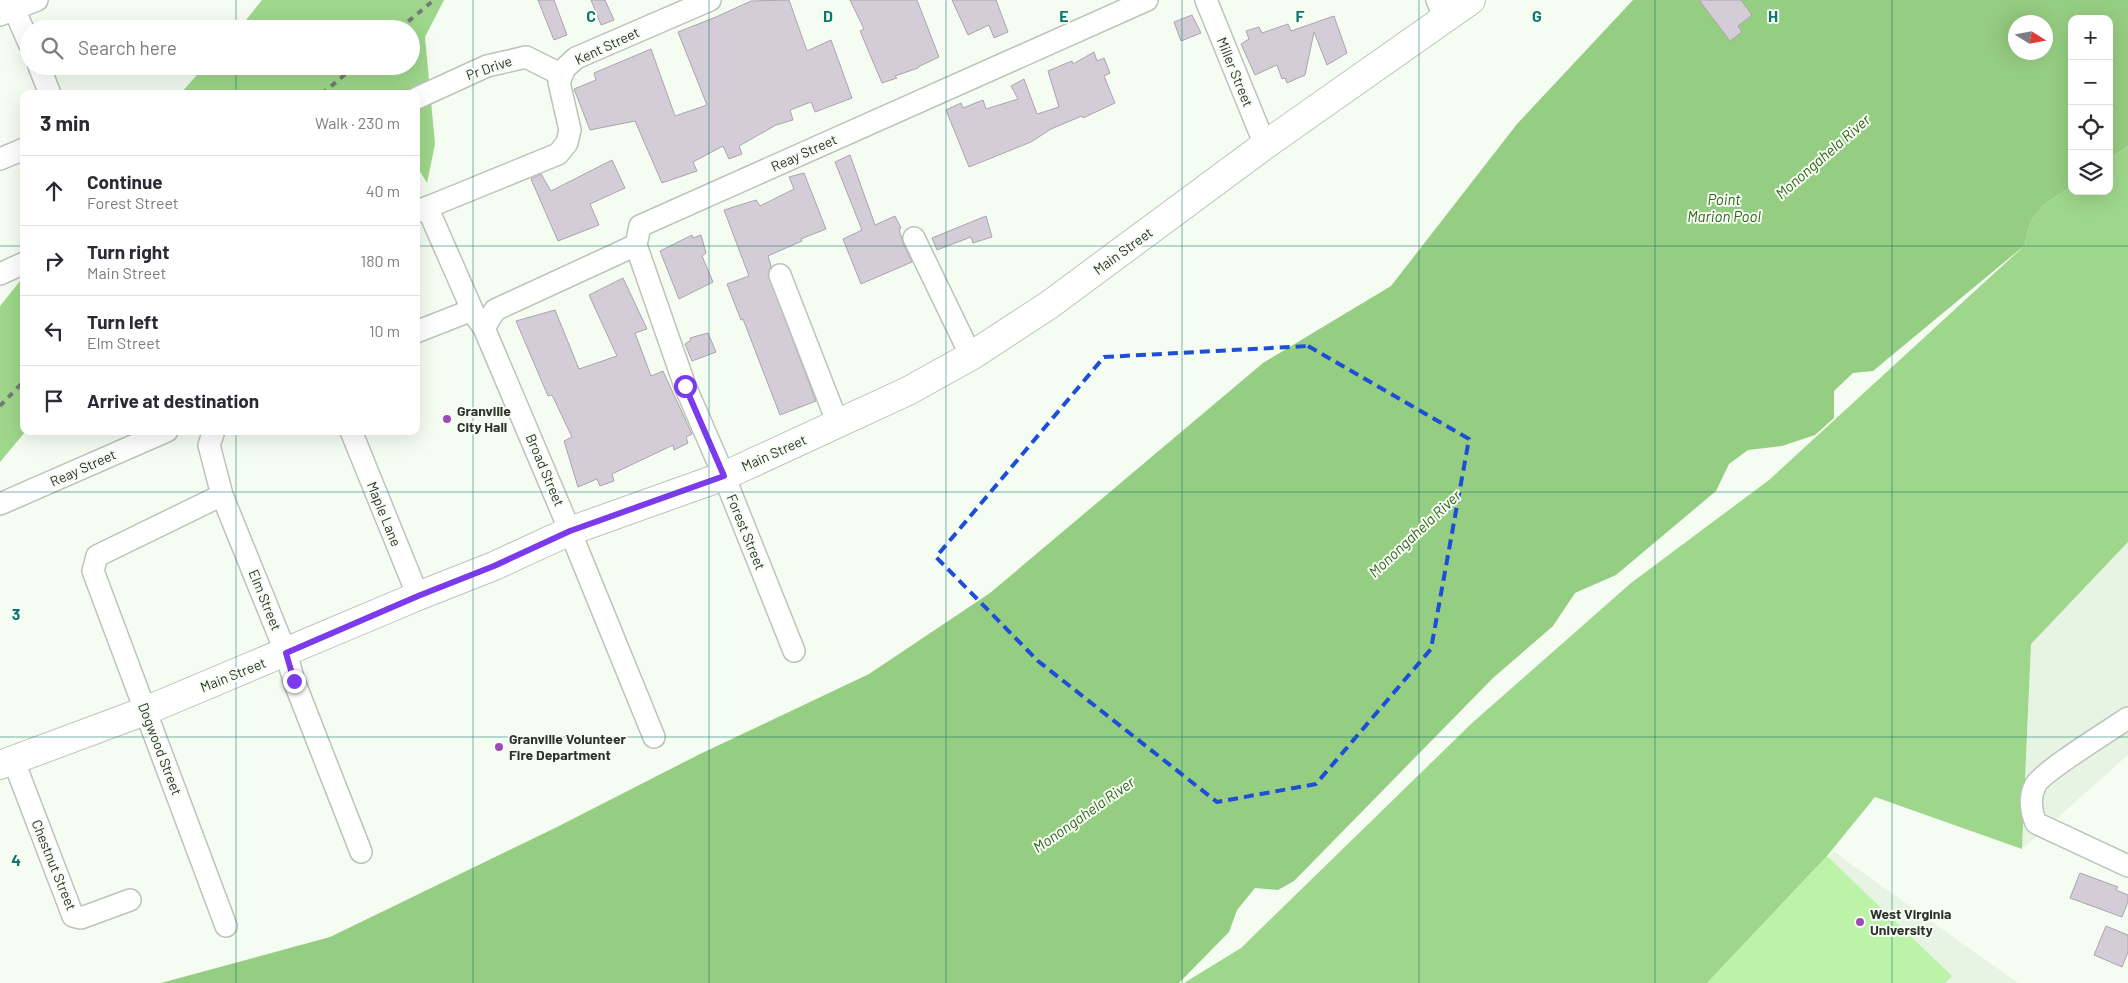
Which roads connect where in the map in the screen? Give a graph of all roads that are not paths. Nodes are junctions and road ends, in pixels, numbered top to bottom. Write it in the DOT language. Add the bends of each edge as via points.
graph roads {
  1 [pos="37,0"];
  2 [pos="710,0"];
  3 [pos="1147,0"];
  4 [pos="1206,0"];
  5 [pos="1471,0"];
  6 [pos="8,8"];
  7 [pos="1441,9"];
  8 [pos="20,29"];
  9 [pos="42,75"];
  10 [pos="562,75"];
  11 [pos="48,90"];
  12 [pos="420,97"];
  13 [pos="1265,144"];
  14 [pos="20,151"];
  15 [pos="0,159"];
  16 [pos="421,210"];
  17 [pos="914,238"];
  18 [pos="636,245"];
  19 [pos="20,265"];
  20 [pos="0,274"];
  21 [pos="780,275"];
  22 [pos="472,310"];
  23 [pos="484,328"];
  24 [pos="420,330"];
  25 [pos="971,356"];
  26 [pos="838,424"];
  27 [pos="158,435"];
  28 [pos="352,435"];
  29 [pos="207,436"];
  30 [pos="724,476"];
  31 [pos="222,495"];
  32 [pos="0,504"];
  33 [pos="570,531"];
  34 [pos="418,596"];
  35 [pos="794,651"];
  36 [pos="286,653"];
  37 [pos="145,711"];
  38 [pos="2128,718"];
  39 [pos="654,738"];
  40 [pos="6,762"];
  41 [pos="361,852"];
  42 [pos="2128,866"];
  43 [pos="130,900"];
  44 [pos="226,926"];
  1 -- 6 [label="street"];
  2 -- 10 [label="street, Kent Street" via="576,58"];
  3 -- 18 [label="street, Reay Street" via="640,226"];
  4 -- 13 [label="street, Miller Street"];
  5 -- 7 [label="main road, Main Street"];
  6 -- 8 [label="street"];
  7 -- 13 [label="main road, Main Street"];
  9 -- 11 [label="street"];
  10 -- 12 [label="street, Pr Drive" via="526,57 487,66"];
  10 -- 16 [label="street, Kent Street" via="559,82 570,130 567,143 558,154"];
  13 -- 25 [label="main road, Main Street" via="1049,305"];
  14 -- 15 [label="street"];
  16 -- 22 [label="street, Broad Street"];
  17 -- 25 [label="street"];
  18 -- 23 [label="street" via="495,310"];
  18 -- 30 [label="street, Forest Street" via="685,386"];
  19 -- 20 [label="street"];
  21 -- 26 [label="street"];
  22 -- 23 [label="street, Broad Street"];
  22 -- 24 [label="street"];
  23 -- 33 [label="street, Broad Street"];
  25 -- 26 [label="main road, Main Street"];
  26 -- 30 [label="main road, Main Street"];
  27 -- 32 [label="street, Reay Street"];
  28 -- 34 [label="street, Maple Lane"];
  29 -- 31 [label="street, Elm Street"];
  30 -- 33 [label="main road, Main Street"];
  30 -- 35 [label="street, Forest Street"];
  31 -- 36 [label="street, Elm Street"];
  31 -- 37 [label="street, Dogwood Street" via="97,556 93,571"];
  33 -- 34 [label="main road, Main Street"];
  33 -- 39 [label="street, Broad Street"];
  34 -- 36 [label="main road, Main Street"];
  36 -- 37 [label="main road, Main Street"];
  36 -- 41 [label="street, Elm Street"];
  37 -- 40 [label="main road, Main Street"];
  37 -- 44 [label="street, Dogwood Street"];
  38 -- 42 [label="street" via="2035,784 2031,802 2036,823"];
  40 -- 43 [label="street, Chestnut Street" via="73,916 81,918"];
}
